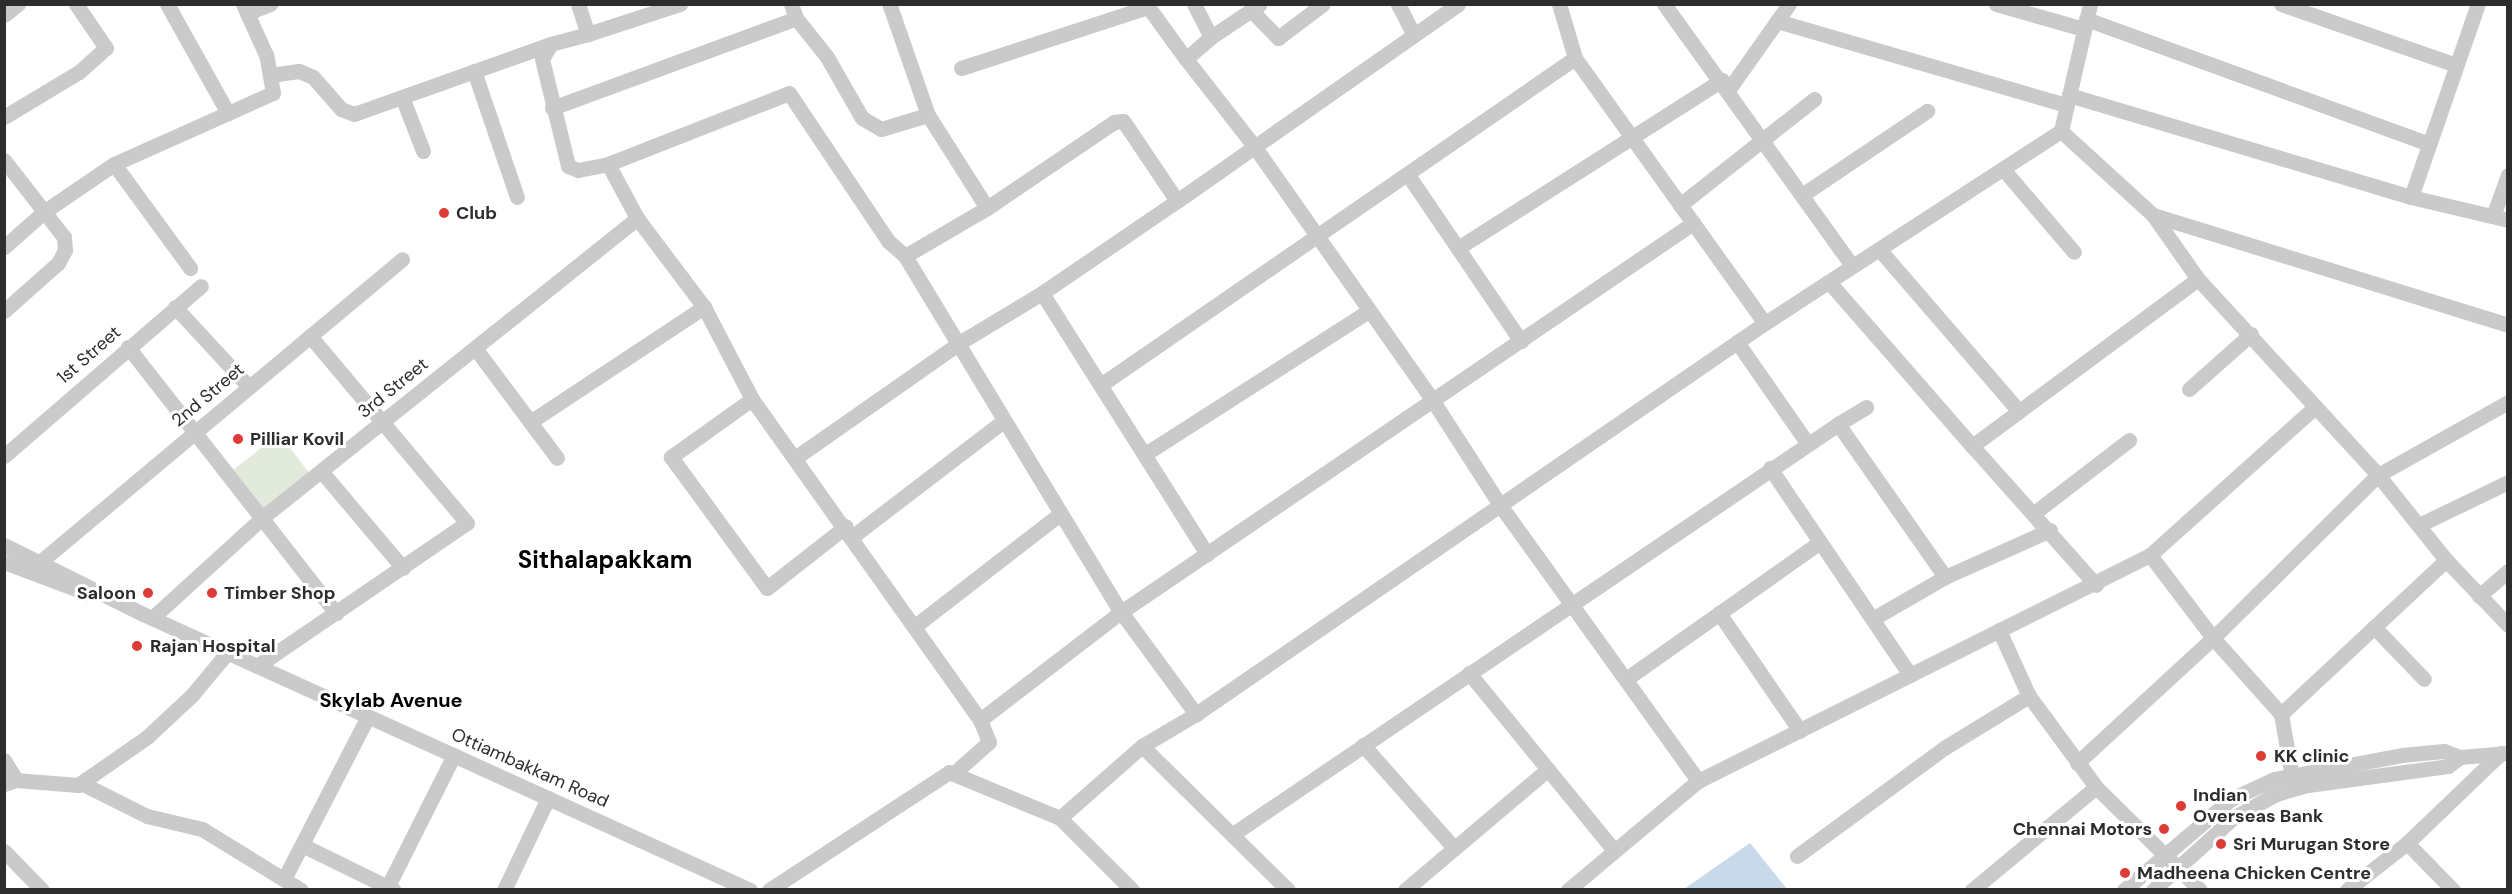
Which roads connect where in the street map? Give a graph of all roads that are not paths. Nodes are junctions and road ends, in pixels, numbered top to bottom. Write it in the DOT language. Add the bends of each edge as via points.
graph roads {
  1 [pos="18,4"];
  2 [pos="75,4"];
  3 [pos="167,4"];
  4 [pos="270,4"];
  5 [pos="578,4"];
  6 [pos="680,4"];
  7 [pos="1194,4"];
  8 [pos="1323,4"];
  9 [pos="1398,4"];
  10 [pos="1458,4"];
  11 [pos="1559,4"];
  12 [pos="1664,4"];
  13 [pos="1789,4"];
  14 [pos="1996,4"];
  15 [pos="2281,4"];
  16 [pos="2478,4"];
  17 [pos="890,6"];
  18 [pos="1147,6"];
  19 [pos="1250,8"];
  20 [pos="245,9"];
  21 [pos="794,11"];
  22 [pos="4,15"];
  23 [pos="2087,18"];
  24 [pos="1777,21"];
  25 [pos="588,34"];
  26 [pos="1414,35"];
  27 [pos="1211,37"];
  28 [pos="551,44"];
  29 [pos="1575,58"];
  30 [pos="1186,59"];
  31 [pos="2456,65"];
  32 [pos="961,68"];
  33 [pos="474,71"];
  34 [pos="270,75"];
  35 [pos="1725,84"];
  36 [pos="402,97"];
  37 [pos="1814,99"];
  38 [pos="2068,100"];
  39 [pos="552,108"];
  40 [pos="1927,111"];
  41 [pos="228,113"];
  42 [pos="928,115"];
  43 [pos="4,117"];
  44 [pos="2061,131"];
  45 [pos="1632,137"];
  46 [pos="1762,137"];
  47 [pos="2429,144"];
  48 [pos="1254,146"];
  49 [pos="423,151"];
  50 [pos="4,160"];
  51 [pos="114,164"];
  52 [pos="608,164"];
  53 [pos="2003,169"];
  54 [pos="1408,175"];
  55 [pos="2508,175"];
  56 [pos="1802,195"];
  57 [pos="517,196"];
  58 [pos="2411,197"];
  59 [pos="1177,201"];
  60 [pos="1680,205"];
  61 [pos="987,208"];
  62 [pos="45,211"];
  63 [pos="2153,215"];
  64 [pos="637,218"];
  65 [pos="2500,218"];
  66 [pos="1693,223"];
  67 [pos="1318,238"];
  68 [pos="4,247"];
  69 [pos="1458,248"];
  70 [pos="1879,249"];
  71 [pos="2074,252"];
  72 [pos="905,256"];
  73 [pos="402,259"];
  74 [pos="1852,266"];
  75 [pos="190,268"];
  76 [pos="2198,279"];
  77 [pos="1829,282"];
  78 [pos="201,286"];
  79 [pos="1042,293"];
  80 [pos="175,307"];
  81 [pos="704,307"];
  82 [pos="4,311"];
  83 [pos="1369,311"];
  84 [pos="1765,322"];
  85 [pos="2508,325"];
  86 [pos="2252,334"];
  87 [pos="310,336"];
  88 [pos="1521,341"];
  89 [pos="1737,342"];
  90 [pos="959,343"];
  91 [pos="128,347"];
  92 [pos="475,348"];
  93 [pos="1102,384"];
  94 [pos="249,387"];
  95 [pos="2189,389"];
  96 [pos="752,399"];
  97 [pos="1433,401"];
  98 [pos="2508,402"];
  99 [pos="1866,407"];
  100 [pos="2314,408"];
  101 [pos="2019,411"];
  102 [pos="383,421"];
  103 [pos="530,422"];
  104 [pos="1002,422"];
  105 [pos="1838,424"];
  106 [pos="195,432"];
  107 [pos="2128,440"];
  108 [pos="1808,444"];
  109 [pos="1972,446"];
  110 [pos="1145,454"];
  111 [pos="4,456"];
  112 [pos="557,458"];
  113 [pos="795,458"];
  114 [pos="1770,468"];
  115 [pos="321,471"];
  116 [pos="2378,474"];
  117 [pos="2508,483"];
  118 [pos="1500,505"];
  119 [pos="2034,513"];
  120 [pos="1060,514"];
  121 [pos="263,517"];
  122 [pos="2419,525"];
  123 [pos="2050,530"];
  124 [pos="849,531"];
  125 [pos="1819,543"];
  126 [pos="4,544"];
  127 [pos="1207,554"];
  128 [pos="2150,555"];
  129 [pos="2446,560"];
  130 [pos="4,562"];
  131 [pos="40,562"];
  132 [pos="403,568"];
  133 [pos="2508,571"];
  134 [pos="1945,577"];
  135 [pos="2096,585"];
  136 [pos="2479,596"];
  137 [pos="1572,603"];
  138 [pos="1121,612"];
  139 [pos="336,613"];
  140 [pos="1719,613"];
  141 [pos="147,616"];
  142 [pos="1874,618"];
  143 [pos="2508,625"];
  144 [pos="915,626"];
  145 [pos="2374,627"];
  146 [pos="2000,630"];
  147 [pos="2214,638"];
  148 [pos="227,653"];
  149 [pos="257,666"];
  150 [pos="1469,673"];
  151 [pos="1910,675"];
  152 [pos="1626,679"];
  153 [pos="2424,680"];
  154 [pos="2029,696"];
  155 [pos="1196,714"];
  156 [pos="2281,714"];
  157 [pos="368,716"];
  158 [pos="980,720"];
  159 [pos="1800,731"];
  160 [pos="1363,745"];
  161 [pos="1143,746"];
  162 [pos="2504,753"];
  163 [pos="454,755"];
  164 [pos="4,760"];
  165 [pos="2077,763"];
  166 [pos="1548,769"];
  167 [pos="953,774"];
  168 [pos="1698,781"];
  169 [pos="10,782"];
  170 [pos="2293,782"];
  171 [pos="81,783"];
  172 [pos="2096,787"];
  173 [pos="548,798"];
  174 [pos="1060,818"];
  175 [pos="1233,834"];
  176 [pos="2407,843"];
  177 [pos="302,844"];
  178 [pos="1454,848"];
  179 [pos="1613,849"];
  180 [pos="4,851"];
  181 [pos="2165,854"];
  182 [pos="1797,856"];
  183 [pos="2179,866"];
  184 [pos="284,879"];
  185 [pos="300,889"];
  186 [pos="389,889"];
  187 [pos="42,890"];
  188 [pos="504,890"];
  189 [pos="750,890"];
  190 [pos="769,890"];
  191 [pos="1132,890"];
  192 [pos="1288,890"];
  193 [pos="1405,890"];
  194 [pos="1568,890"];
  195 [pos="1972,890"];
  196 [pos="2124,890"];
  197 [pos="2153,890"];
  198 [pos="2200,890"];
  199 [pos="2347,890"];
  200 [pos="2453,890"];
  1 -- 22 [label="street"];
  2 -- 43 [label="street" via="106,48 79,72"];
  3 -- 41 [label="street"];
  4 -- 20 [label="street"];
  5 -- 25 [label="street"];
  6 -- 25 [label="street"];
  7 -- 27 [label="street"];
  8 -- 19 [label="street" via="1278,38"];
  9 -- 26 [label="street"];
  10 -- 26 [label="street"];
  11 -- 29 [label="street"];
  12 -- 35 [label="street"];
  13 -- 24 [label="street"];
  14 -- 23 [label="street"];
  15 -- 31 [label="street"];
  16 -- 31 [label="street"];
  17 -- 42 [label="street"];
  18 -- 30 [label="street"];
  18 -- 32 [label="street"];
  19 -- 27 [label="street"];
  20 -- 34 [label="street"];
  21 -- 39 [label="street"];
  21 -- 42 [label="street" via="827,57 862,118 881,129"];
  23 -- 38 [label="street"];
  23 -- 47 [label="street"];
  24 -- 35 [label="street"];
  24 -- 38 [label="street"];
  25 -- 28 [label="street"];
  26 -- 48 [label="street"];
  27 -- 30 [label="street"];
  28 -- 33 [label="street"];
  28 -- 39 [label="street" via="542,58"];
  29 -- 45 [label="street"];
  29 -- 54 [label="street"];
  30 -- 48 [label="street"];
  31 -- 47 [label="street"];
  33 -- 36 [label="street"];
  33 -- 57 [label="street"];
  34 -- 36 [label="street" via="299,71 313,77 341,109 354,114"];
  34 -- 41 [label="street" via="273,93"];
  35 -- 45 [label="street"];
  35 -- 46 [label="street"];
  36 -- 49 [label="street"];
  37 -- 46 [label="street"];
  38 -- 44 [label="street"];
  38 -- 58 [label="street"];
  39 -- 52 [label="street" via="568,165 578,170"];
  40 -- 56 [label="street"];
  41 -- 51 [label="street"];
  42 -- 61 [label="street"];
  44 -- 53 [label="street"];
  44 -- 63 [label="street"];
  45 -- 60 [label="street"];
  45 -- 69 [label="street"];
  46 -- 56 [label="street"];
  46 -- 60 [label="street"];
  47 -- 58 [label="street"];
  48 -- 59 [label="street"];
  48 -- 67 [label="street"];
  50 -- 62 [label="street"];
  51 -- 62 [label="street"];
  51 -- 75 [label="street"];
  52 -- 64 [label="street"];
  52 -- 72 [label="street" via="789,93 888,241"];
  53 -- 70 [label="street"];
  53 -- 71 [label="street"];
  54 -- 67 [label="street"];
  54 -- 69 [label="street"];
  55 -- 65 [label="street"];
  56 -- 74 [label="street"];
  58 -- 65 [label="street"];
  59 -- 61 [label="street" via="1123,121 1114,122"];
  59 -- 79 [label="street"];
  60 -- 66 [label="street"];
  61 -- 72 [label="street"];
  62 -- 68 [label="street"];
  62 -- 82 [label="street" via="64,237 65,250 58,263"];
  63 -- 76 [label="street"];
  63 -- 85 [label="street"];
  64 -- 81 [label="street"];
  64 -- 92 [label="street, 3rd Street"];
  66 -- 84 [label="street"];
  66 -- 88 [label="street"];
  67 -- 83 [label="street"];
  67 -- 93 [label="street"];
  69 -- 88 [label="street"];
  70 -- 74 [label="street"];
  70 -- 101 [label="street"];
  72 -- 90 [label="street"];
  73 -- 87 [label="street, 2nd Street"];
  74 -- 77 [label="street"];
  76 -- 86 [label="street"];
  76 -- 101 [label="street"];
  77 -- 84 [label="street"];
  77 -- 109 [label="street"];
  78 -- 80 [label="street, 1st Street"];
  79 -- 90 [label="street"];
  79 -- 93 [label="street"];
  80 -- 91 [label="street, 1st Street"];
  80 -- 94 [label="street"];
  81 -- 96 [label="street"];
  81 -- 103 [label="street"];
  83 -- 97 [label="street"];
  83 -- 110 [label="street"];
  84 -- 89 [label="street"];
  86 -- 95 [label="street"];
  86 -- 100 [label="street"];
  87 -- 94 [label="street, 2nd Street"];
  87 -- 102 [label="street"];
  88 -- 97 [label="street"];
  89 -- 108 [label="street"];
  89 -- 118 [label="street"];
  90 -- 104 [label="street"];
  90 -- 113 [label="street"];
  91 -- 106 [label="street"];
  91 -- 111 [label="street, 1st Street"];
  92 -- 102 [label="street, 3rd Street"];
  92 -- 103 [label="street"];
  93 -- 110 [label="street"];
  94 -- 106 [label="street, 2nd Street"];
  96 -- 113 [label="street"];
  96 -- 124 [label="street" via="671,457 767,588"];
  97 -- 118 [label="street"];
  97 -- 127 [label="street"];
  98 -- 116 [label="street"];
  99 -- 105 [label="street"];
  100 -- 116 [label="street"];
  100 -- 128 [label="street"];
  101 -- 109 [label="street"];
  102 -- 115 [label="street, 3rd Street"];
  102 -- 132 [label="street" via="467,523"];
  103 -- 112 [label="street"];
  104 -- 120 [label="street"];
  104 -- 124 [label="street"];
  105 -- 108 [label="street"];
  105 -- 134 [label="street"];
  106 -- 121 [label="street"];
  106 -- 131 [label="street, 2nd Street"];
  107 -- 119 [label="street"];
  108 -- 114 [label="street"];
  109 -- 119 [label="street"];
  110 -- 127 [label="street"];
  113 -- 124 [label="street"];
  114 -- 125 [label="street"];
  114 -- 137 [label="street"];
  115 -- 121 [label="street, 3rd Street"];
  115 -- 132 [label="street"];
  116 -- 122 [label="street"];
  116 -- 147 [label="street"];
  117 -- 122 [label="street"];
  118 -- 137 [label="street"];
  118 -- 155 [label="street"];
  119 -- 123 [label="street"];
  120 -- 138 [label="street"];
  120 -- 144 [label="street"];
  121 -- 139 [label="street"];
  121 -- 141 [label="street, 3rd Street"];
  122 -- 129 [label="street"];
  123 -- 134 [label="street"];
  123 -- 135 [label="street"];
  124 -- 144 [label="street"];
  125 -- 140 [label="street"];
  125 -- 142 [label="street"];
  126 -- 131 [label="street, Ottiambakkam Road"];
  127 -- 138 [label="street"];
  128 -- 135 [label="street"];
  128 -- 147 [label="street"];
  129 -- 136 [label="street"];
  129 -- 145 [label="street"];
  130 -- 141 [label="street, Ottiambakkam Road"];
  131 -- 141 [label="street, Ottiambakkam Road"];
  132 -- 139 [label="street"];
  133 -- 136 [label="street"];
  134 -- 142 [label="street"];
  135 -- 146 [label="street"];
  136 -- 143 [label="street"];
  137 -- 150 [label="street"];
  137 -- 152 [label="street"];
  138 -- 155 [label="street"];
  138 -- 158 [label="street"];
  139 -- 149 [label="street"];
  140 -- 152 [label="street"];
  140 -- 159 [label="street"];
  141 -- 148 [label="street, Ottiambakkam Road"];
  142 -- 151 [label="street"];
  144 -- 158 [label="street"];
  145 -- 153 [label="street"];
  145 -- 156 [label="street"];
  146 -- 151 [label="street"];
  146 -- 154 [label="street"];
  147 -- 156 [label="street"];
  147 -- 165 [label="street"];
  148 -- 149 [label="street, Ottiambakkam Road"];
  148 -- 171 [label="street" via="192,695 147,737"];
  149 -- 157 [label="street, Ottiambakkam Road"];
  150 -- 160 [label="street"];
  150 -- 166 [label="street"];
  151 -- 159 [label="street"];
  152 -- 168 [label="street"];
  154 -- 165 [label="street"];
  154 -- 182 [label="street" via="1944,748"];
  155 -- 161 [label="street"];
  156 -- 170 [label="street"];
  157 -- 163 [label="street, Ottiambakkam Road"];
  157 -- 177 [label="street"];
  158 -- 167 [label="street" via="989,742"];
  159 -- 168 [label="street"];
  160 -- 175 [label="street"];
  160 -- 178 [label="street"];
  161 -- 174 [label="street"];
  161 -- 175 [label="street"];
  162 -- 170 [label="street" via="2460,757 2444,751 2423,753"];
  162 -- 176 [label="street"];
  163 -- 173 [label="street, Ottiambakkam Road"];
  163 -- 186 [label="street"];
  164 -- 169 [label="street"];
  165 -- 172 [label="street"];
  166 -- 178 [label="street"];
  166 -- 179 [label="street"];
  167 -- 174 [label="street"];
  167 -- 190 [label="street" via="949,772"];
  168 -- 179 [label="street"];
  169 -- 171 [label="street"];
  170 -- 181 [label="street" via="2231,799"];
  170 -- 183 [label="street" via="2251,806"];
  171 -- 184 [label="street" via="147,816 202,829"];
  172 -- 181 [label="street"];
  172 -- 195 [label="street"];
  173 -- 188 [label="street"];
  173 -- 189 [label="street, Ottiambakkam Road"];
  174 -- 191 [label="street"];
  175 -- 192 [label="street"];
  176 -- 199 [label="street"];
  176 -- 200 [label="street"];
  177 -- 184 [label="street"];
  177 -- 186 [label="street"];
  178 -- 193 [label="street"];
  179 -- 194 [label="street"];
  180 -- 187 [label="street"];
  181 -- 183 [label="street"];
  181 -- 196 [label="street"];
  183 -- 197 [label="street"];
  183 -- 198 [label="street"];
  184 -- 185 [label="street"];
}
